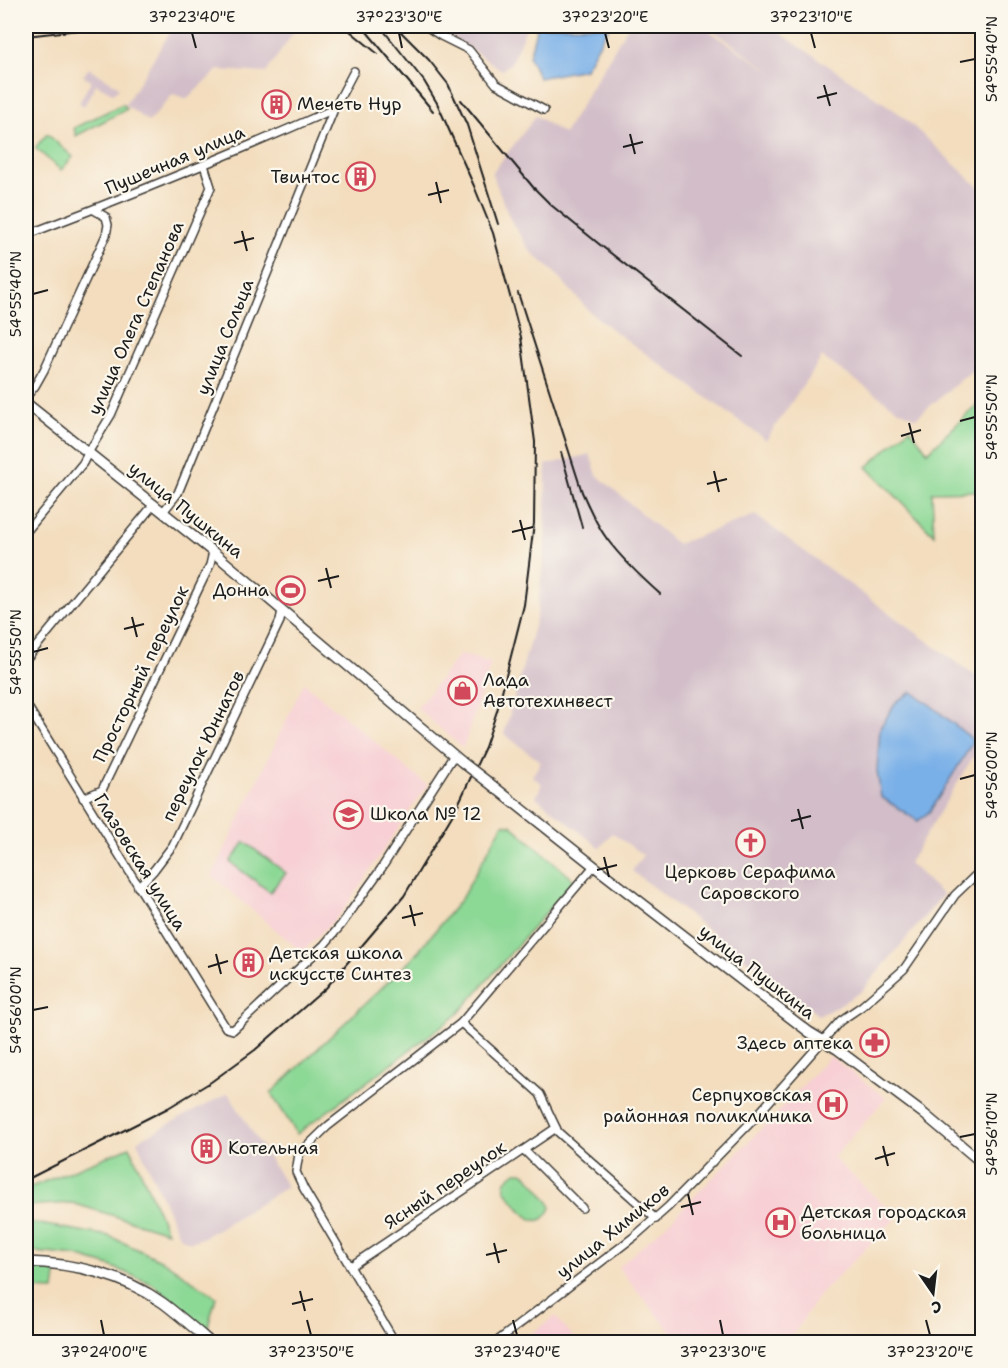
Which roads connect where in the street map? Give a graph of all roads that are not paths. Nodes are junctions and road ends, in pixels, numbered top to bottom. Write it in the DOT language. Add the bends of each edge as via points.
graph roads {
  1 [pos="426,26"];
  2 [pos="354,71"];
  3 [pos="334,109"];
  4 [pos="544,110"];
  5 [pos="204,165"];
  6 [pos="94,210"];
  7 [pos="26,235"];
  8 [pos="26,397"];
  9 [pos="26,403"];
  10 [pos="88,453"];
  11 [pos="154,504"];
  12 [pos="164,512"];
  13 [pos="26,532"];
  14 [pos="213,552"];
  15 [pos="282,610"];
  16 [pos="26,659"];
  17 [pos="26,704"];
  18 [pos="458,759"];
  19 [pos="83,798"];
  20 [pos="594,867"];
  21 [pos="982,869"];
  22 [pos="138,887"];
  23 [pos="461,1023"];
  24 [pos="823,1041"];
  25 [pos="556,1128"];
  26 [pos="524,1150"];
  27 [pos="982,1161"];
  28 [pos="582,1208"];
  29 [pos="656,1219"];
  30 [pos="26,1262"];
  31 [pos="351,1266"];
  32 [pos="210,1342"];
  33 [pos="395,1342"];
  34 [pos="496,1342"];
  1 -- 4 [label="street" via="469,50 496,84"];
  2 -- 3 [label="street, улица Сольца"];
  3 -- 5 [label="street, Пушечная улица"];
  3 -- 12 [label="street, улица Сольца" via="178,494"];
  5 -- 6 [label="street, Пушечная улица"];
  5 -- 10 [label="street, улица Олега Степанова" via="211,187 111,415"];
  6 -- 7 [label="street, Пушечная улица"];
  6 -- 8 [label="street" via="106,217 106,235 44,370"];
  9 -- 10 [label="street, улица Пушкина"];
  10 -- 11 [label="street, улица Пушкина"];
  10 -- 13 [label="street, улица Олега Степанова"];
  11 -- 12 [label="street, улица Пушкина"];
  11 -- 16 [label="street"];
  12 -- 14 [label="street, улица Пушкина"];
  14 -- 15 [label="street, улица Пушкина"];
  14 -- 19 [label="street, Просторный переулок" via="102,790"];
  15 -- 18 [label="street, улица Пушкина"];
  15 -- 22 [label="street, переулок Юннатов" via="173,845"];
  17 -- 19 [label="street, Глазовская улица"];
  18 -- 20 [label="street, улица Пушкина, bridge"];
  18 -- 22 [label="street, Глазовская улица" via="341,925 233,1030 226,1028"];
  19 -- 22 [label="street, Глазовская улица"];
  20 -- 23 [label="street"];
  20 -- 24 [label="street, улица Пушкина"];
  21 -- 24 [label="street, улица Химиков" via="955,895 904,969 840,1021"];
  23 -- 25 [label="street" via="540,1094"];
  23 -- 31 [label="street" via="328,1126 298,1154 296,1172 304,1189"];
  24 -- 27 [label="street, улица Пушкина"];
  24 -- 29 [label="street, улица Химиков" via="753,1120"];
  25 -- 26 [label="street, Ясный переулок"];
  25 -- 29 [label="street"];
  26 -- 28 [label="street"];
  26 -- 31 [label="street, Ясный переулок"];
  29 -- 34 [label="street, улица Химиков"];
  30 -- 32 [label="street" via="82,1268 136,1287"];
  31 -- 33 [label="street"];
}
